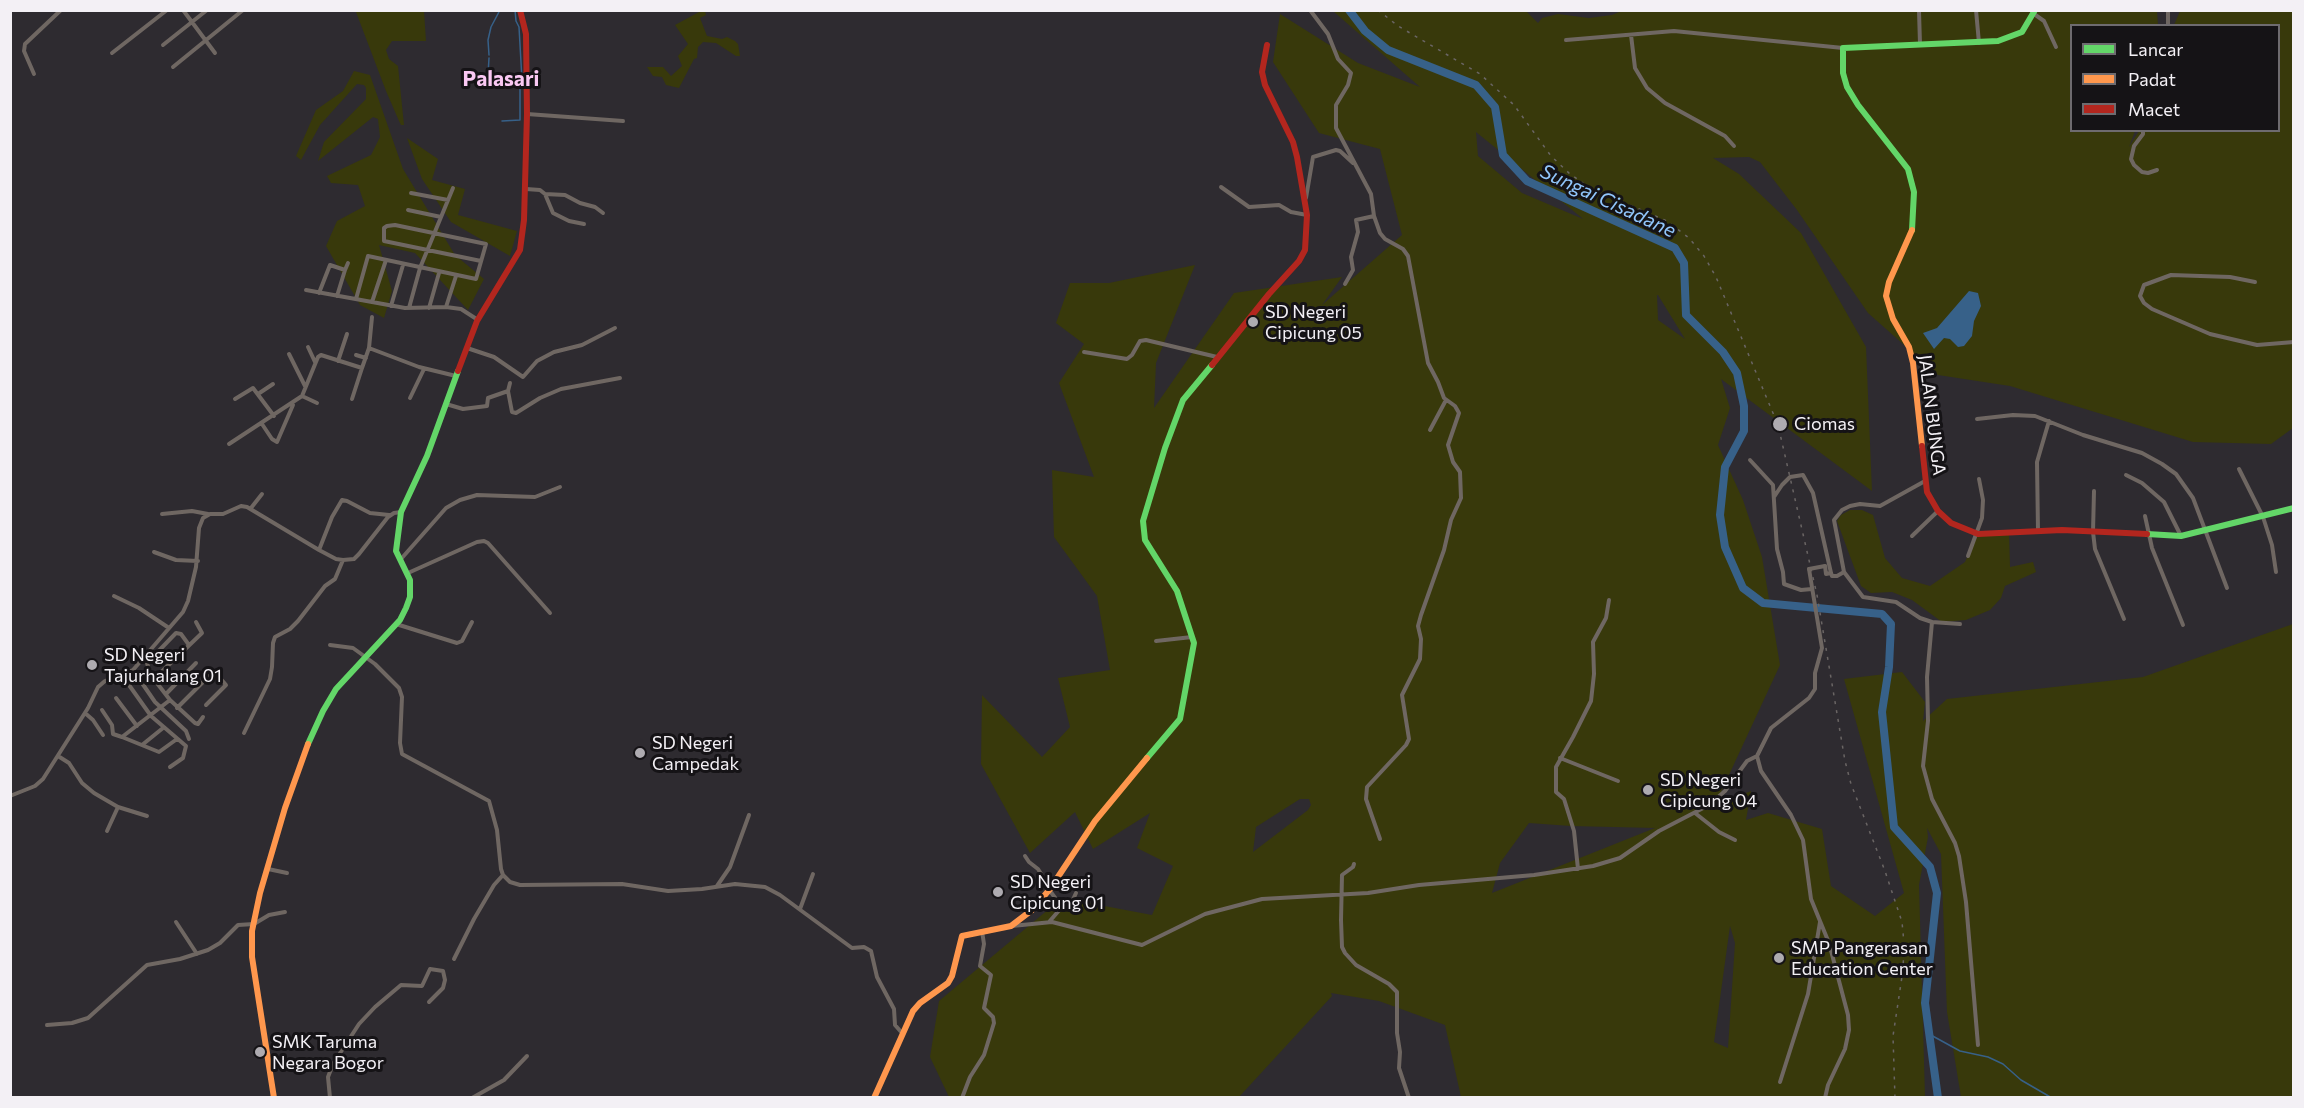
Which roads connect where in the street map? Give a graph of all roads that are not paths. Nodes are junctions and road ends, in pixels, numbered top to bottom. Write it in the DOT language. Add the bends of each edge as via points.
graph roads {
  1 [pos="61,10"];
  2 [pos="87,10"];
  3 [pos="93,10"];
  4 [pos="167,10"];
  5 [pos="183,10"];
  6 [pos="207,10"];
  7 [pos="243,10"];
  8 [pos="520,10"];
  9 [pos="1310,10"];
  10 [pos="1976,10"];
  11 [pos="1919,11"];
  12 [pos="2035,12"];
  13 [pos="191,23"];
  14 [pos="1631,35"];
  15 [pos="1566,40"];
  16 [pos="205,41"];
  17 [pos="1979,43"];
  18 [pos="1920,44"];
  19 [pos="163,45"];
  20 [pos="1267,45"];
  21 [pos="2056,47"];
  22 [pos="1843,48"];
  23 [pos="215,52"];
  24 [pos="112,53"];
  25 [pos="173,67"];
  26 [pos="34,74"];
  27 [pos="527,114"];
  28 [pos="623,121"];
  29 [pos="2143,132"];
  30 [pos="1734,146"];
  31 [pos="1355,165"];
  32 [pos="2157,170"];
  33 [pos="1221,187"];
  34 [pos="453,188"];
  35 [pos="526,189"];
  36 [pos="411,193"];
  37 [pos="545,194"];
  38 [pos="448,200"];
  39 [pos="1305,202"];
  40 [pos="408,210"];
  41 [pos="603,213"];
  42 [pos="1307,214"];
  43 [pos="1374,216"];
  44 [pos="441,217"];
  45 [pos="584,224"];
  46 [pos="434,233"];
  47 [pos="427,250"];
  48 [pos="386,260"];
  49 [pos="481,261"];
  50 [pos="348,263"];
  51 [pos="404,265"];
  52 [pos="420,268"];
  53 [pos="345,270"];
  54 [pos="439,273"];
  55 [pos="456,276"];
  56 [pos="2255,282"];
  57 [pos="1344,284"];
  58 [pos="306,290"];
  59 [pos="319,293"];
  60 [pos="337,296"];
  61 [pos="356,298"];
  62 [pos="372,302"];
  63 [pos="391,306"];
  64 [pos="446,307"];
  65 [pos="409,308"];
  66 [pos="429,308"];
  67 [pos="372,317"];
  68 [pos="478,320"];
  69 [pos="615,327"];
  70 [pos="347,334"];
  71 [pos="2294,342"];
  72 [pos="308,347"];
  73 [pos="466,347"];
  74 [pos="369,348"];
  75 [pos="1084,352"];
  76 [pos="289,354"];
  77 [pos="356,355"];
  78 [pos="1217,357"];
  79 [pos="366,358"];
  80 [pos="338,360"];
  81 [pos="315,362"];
  82 [pos="362,368"];
  83 [pos="424,369"];
  84 [pos="456,376"];
  85 [pos="620,378"];
  86 [pos="510,383"];
  87 [pos="273,384"];
  88 [pos="305,386"];
  89 [pos="508,391"];
  90 [pos="258,394"];
  91 [pos="302,396"];
  92 [pos="410,398"];
  93 [pos="235,399"];
  94 [pos="352,399"];
  95 [pos="1446,400"];
  96 [pos="294,403"];
  97 [pos="316,403"];
  98 [pos="446,404"];
  99 [pos="274,416"];
  100 [pos="1977,419"];
  101 [pos="2049,421"];
  102 [pos="262,424"];
  103 [pos="1430,430"];
  104 [pos="229,444"];
  105 [pos="1750,460"];
  106 [pos="2239,469"];
  107 [pos="2126,475"];
  108 [pos="1979,479"];
  109 [pos="1925,481"];
  110 [pos="560,487"];
  111 [pos="2094,491"];
  112 [pos="262,494"];
  113 [pos="1773,501"];
  114 [pos="251,508"];
  115 [pos="2294,508"];
  116 [pos="1938,511"];
  117 [pos="401,512"];
  118 [pos="162,514"];
  119 [pos="210,514"];
  120 [pos="389,515"];
  121 [pos="2145,516"];
  122 [pos="2263,517"];
  123 [pos="2206,531"];
  124 [pos="2038,532"];
  125 [pos="2093,532"];
  126 [pos="1978,534"];
  127 [pos="1912,536"];
  128 [pos="2147,536"];
  129 [pos="2181,536"];
  130 [pos="319,550"];
  131 [pos="154,552"];
  132 [pos="1968,556"];
  133 [pos="343,560"];
  134 [pos="400,560"];
  135 [pos="198,561"];
  136 [pos="1844,572"];
  137 [pos="2276,572"];
  138 [pos="408,573"];
  139 [pos="1831,573"];
  140 [pos="2227,588"];
  141 [pos="1813,590"];
  142 [pos="114,597"];
  143 [pos="1609,600"];
  144 [pos="550,613"];
  145 [pos="2124,619"];
  146 [pos="196,622"];
  147 [pos="472,622"];
  148 [pos="1932,622"];
  149 [pos="396,624"];
  150 [pos="1960,624"];
  151 [pos="2183,625"];
  152 [pos="169,628"];
  153 [pos="1192,637"];
  154 [pos="1156,641"];
  155 [pos="189,645"];
  156 [pos="330,645"];
  157 [pos="367,657"];
  158 [pos="196,663"];
  159 [pos="133,670"];
  160 [pos="154,680"];
  161 [pos="129,686"];
  162 [pos="166,694"];
  163 [pos="116,698"];
  164 [pos="170,700"];
  165 [pos="206,705"];
  166 [pos="161,708"];
  167 [pos="177,708"];
  168 [pos="102,710"];
  169 [pos="85,713"];
  170 [pos="151,716"];
  171 [pos="203,717"];
  172 [pos="137,726"];
  173 [pos="163,728"];
  174 [pos="244,733"];
  175 [pos="103,735"];
  176 [pos="122,737"];
  177 [pos="177,739"];
  178 [pos="189,739"];
  179 [pos="142,745"];
  180 [pos="58,756"];
  181 [pos="1757,756"];
  182 [pos="1560,758"];
  183 [pos="170,767"];
  184 [pos="1618,781"];
  185 [pos="10,796"];
  186 [pos="118,807"];
  187 [pos="1695,813"];
  188 [pos="749,815"];
  189 [pos="147,816"];
  190 [pos="107,831"];
  191 [pos="1380,838"];
  192 [pos="1735,840"];
  193 [pos="1024,856"];
  194 [pos="1354,864"];
  195 [pos="268,869"];
  196 [pos="1578,869"];
  197 [pos="287,873"];
  198 [pos="813,874"];
  199 [pos="503,875"];
  200 [pos="717,886"];
  201 [pos="1050,889"];
  202 [pos="1076,892"];
  203 [pos="1341,894"];
  204 [pos="1062,907"];
  205 [pos="800,909"];
  206 [pos="285,912"];
  207 [pos="176,922"];
  208 [pos="1049,922"];
  209 [pos="1820,922"];
  210 [pos="254,924"];
  211 [pos="1011,926"];
  212 [pos="982,931"];
  213 [pos="197,954"];
  214 [pos="454,959"];
  215 [pos="429,1002"];
  216 [pos="46,1025"];
  217 [pos="902,1033"];
  218 [pos="1978,1045"];
  219 [pos="527,1056"];
  220 [pos="1780,1082"];
  221 [pos="274,1098"];
  222 [pos="330,1098"];
  223 [pos="472,1098"];
  224 [pos="874,1098"];
  225 [pos="962,1098"];
  226 [pos="1409,1098"];
  227 [pos="1825,1098"];
  1 -- 26 [label="street" via="25,44"];
  2 -- 3 [label="street"];
  4 -- 24 [label="street"];
  5 -- 13 [label="street"];
  6 -- 13 [label="street"];
  7 -- 16 [label="street"];
  8 -- 27 [label="street" via="526,34"];
  9 -- 31 [label="street" via="1328,34 1338,59 1351,73 1336,105 1335,124"];
  10 -- 17 [label="street"];
  11 -- 18 [label="street"];
  12 -- 17 [label="street" via="2022,32"];
  12 -- 21 [label="street" via="2044,21"];
  13 -- 16 [label="street"];
  13 -- 19 [label="street"];
  14 -- 15 [label="street"];
  14 -- 22 [label="street" via="1684,32"];
  14 -- 30 [label="street" via="1635,68 1647,88 1665,104 1725,136"];
  16 -- 23 [label="street"];
  16 -- 25 [label="street"];
  17 -- 18 [label="street"];
  18 -- 22 [label="street"];
  20 -- 39 [label="street" via="1262,72 1265,85 1294,147"];
  22 -- 109 [label="street, JALAN BUNGA" via="1842,68 1847,87 1903,161 1914,192 1912,228 1886,296 1913,363"];
  27 -- 28 [label="street"];
  27 -- 35 [label="street"];
  29 -- 32 [label="street" via="2131,159 2142,172"];
  31 -- 39 [label="street" via="1336,150 1313,157"];
  31 -- 43 [label="street" via="1371,194"];
  33 -- 42 [label="street" via="1249,207 1279,205"];
  34 -- 38 [label="street"];
  35 -- 37 [label="street"];
  35 -- 68 [label="street" via="520,250"];
  36 -- 38 [label="street"];
  37 -- 41 [label="street" via="565,195"];
  37 -- 45 [label="street" via="553,213"];
  38 -- 44 [label="street"];
  39 -- 42 [label="street"];
  40 -- 44 [label="street"];
  42 -- 78 [label="street" via="1303,256"];
  43 -- 57 [label="street" via="1356,220 1353,270"];
  43 -- 95 [label="street" via="1382,236 1408,256 1428,363"];
  44 -- 46 [label="street"];
  46 -- 47 [label="street"];
  46 -- 47 [label="street" via="395,225 384,228 384,241"];
  46 -- 49 [label="street" via="486,244"];
  47 -- 49 [label="street"];
  47 -- 52 [label="street"];
  48 -- 51 [label="street"];
  48 -- 61 [label="street" via="368,256"];
  48 -- 62 [label="street"];
  49 -- 55 [label="street" via="476,279"];
  50 -- 53 [label="street"];
  51 -- 52 [label="street"];
  51 -- 63 [label="street"];
  52 -- 54 [label="street"];
  52 -- 65 [label="street"];
  53 -- 59 [label="street" via="330,265"];
  53 -- 60 [label="street"];
  54 -- 55 [label="street"];
  54 -- 66 [label="street"];
  55 -- 64 [label="street"];
  56 -- 71 [label="street" via="2171,275 2144,285 2140,296 2152,309 2210,334 2257,345"];
  58 -- 59 [label="street"];
  59 -- 60 [label="street"];
  60 -- 61 [label="street"];
  61 -- 62 [label="street"];
  62 -- 63 [label="street"];
  63 -- 65 [label="street"];
  64 -- 66 [label="street"];
  64 -- 68 [label="street" via="461,309"];
  65 -- 66 [label="street"];
  67 -- 74 [label="street"];
  68 -- 73 [label="street"];
  69 -- 73 [label="street" via="582,345 537,361 523,377 494,357"];
  70 -- 80 [label="street"];
  72 -- 81 [label="street"];
  73 -- 84 [label="street"];
  74 -- 79 [label="street"];
  74 -- 83 [label="street"];
  75 -- 78 [label="street" via="1127,359 1140,341 1146,340"];
  76 -- 88 [label="street"];
  77 -- 79 [label="street"];
  78 -- 153 [label="street" via="1183,400 1143,521 1145,540 1177,591"];
  79 -- 82 [label="street"];
  80 -- 81 [label="street" via="321,355"];
  80 -- 82 [label="street"];
  81 -- 88 [label="street"];
  82 -- 94 [label="street"];
  83 -- 84 [label="street"];
  83 -- 92 [label="street"];
  84 -- 98 [label="street"];
  85 -- 89 [label="street" via="561,389 516,413 511,409"];
  86 -- 89 [label="street"];
  87 -- 90 [label="street"];
  88 -- 91 [label="street"];
  89 -- 98 [label="street" via="488,398 487,406 463,409"];
  90 -- 93 [label="street" via="253,388"];
  90 -- 99 [label="street"];
  91 -- 96 [label="street"];
  91 -- 97 [label="street"];
  95 -- 103 [label="street"];
  95 -- 191 [label="street" via="1459,413 1448,445 1460,472 1461,498 1450,520 1444,550 1420,615 1420,659 1402,695 1409,739 1367,786 1366,799"];
  96 -- 99 [label="street"];
  96 -- 102 [label="street" via="278,442"];
  98 -- 117 [label="street"];
  99 -- 102 [label="street"];
  100 -- 101 [label="street" via="2022,415"];
  101 -- 123 [label="street" via="2162,464 2176,474 2189,492"];
  101 -- 124 [label="street" via="2037,462"];
  102 -- 104 [label="street"];
  105 -- 113 [label="street" via="1773,486"];
  106 -- 122 [label="street"];
  107 -- 129 [label="street" via="2164,502"];
  108 -- 126 [label="street" via="1983,506"];
  109 -- 116 [label="street, JALAN BUNGA"];
  109 -- 136 [label="street" via="1880,506 1856,505 1836,515"];
  110 -- 134 [label="street" via="535,497 477,495 460,500 442,512"];
  111 -- 125 [label="street"];
  112 -- 114 [label="street"];
  113 -- 139 [label="street" via="1790,477 1806,479"];
  113 -- 141 [label="street" via="1784,584"];
  114 -- 119 [label="street" via="241,506 223,514"];
  114 -- 130 [label="street"];
  115 -- 122 [label="street"];
  116 -- 126 [label="street" via="1957,526"];
  116 -- 127 [label="street"];
  117 -- 120 [label="street"];
  117 -- 134 [label="street" via="396,544"];
  118 -- 119 [label="street"];
  119 -- 135 [label="street" via="200,524"];
  120 -- 130 [label="street" via="370,513 342,500"];
  120 -- 133 [label="street" via="359,554"];
  121 -- 128 [label="street"];
  122 -- 123 [label="street"];
  122 -- 137 [label="street"];
  123 -- 129 [label="street"];
  123 -- 140 [label="street"];
  124 -- 125 [label="street"];
  124 -- 126 [label="street"];
  125 -- 128 [label="street"];
  125 -- 145 [label="street" via="2097,553"];
  126 -- 132 [label="street"];
  128 -- 129 [label="street"];
  128 -- 151 [label="street"];
  130 -- 133 [label="street"];
  131 -- 135 [label="street" via="176,560"];
  133 -- 174 [label="street" via="335,579 298,621 275,637 270,679"];
  134 -- 138 [label="street"];
  135 -- 152 [label="street" via="186,607"];
  136 -- 139 [label="street" via="1837,576"];
  136 -- 148 [label="street" via="1863,597 1896,602"];
  138 -- 144 [label="street" via="484,541"];
  138 -- 149 [label="street" via="410,597"];
  139 -- 141 [label="street, bridge" via="1826,574 1825,566 1809,569"];
  141 -- 181 [label="street" via="1822,651 1815,689 1772,728"];
  142 -- 152 [label="street"];
  143 -- 182 [label="street" via="1606,618 1593,642 1591,701"];
  146 -- 155 [label="street" via="202,633"];
  147 -- 149 [label="street" via="457,643"];
  148 -- 150 [label="street"];
  148 -- 218 [label="street" via="1923,766 1934,802 1959,856"];
  149 -- 157 [label="street"];
  152 -- 159 [label="street"];
  153 -- 154 [label="street"];
  153 -- 201 [label="street" via="1194,648 1179,722 1095,821"];
  155 -- 160 [label="street"];
  155 -- 160 [label="street" via="176,633 147,663"];
  156 -- 157 [label="street" via="353,648"];
  157 -- 195 [label="street" via="336,689 319,720 285,808"];
  157 -- 199 [label="street" via="401,692 402,754 489,801"];
  158 -- 162 [label="street"];
  159 -- 166 [label="street"];
  159 -- 169 [label="street" via="101,683"];
  160 -- 162 [label="street"];
  161 -- 170 [label="street"];
  162 -- 164 [label="street"];
  163 -- 172 [label="street"];
  164 -- 166 [label="street"];
  164 -- 167 [label="street"];
  165 -- 167 [label="street" via="226,685 214,671"];
  166 -- 170 [label="street"];
  166 -- 178 [label="street" via="186,731"];
  167 -- 171 [label="street" via="195,723"];
  168 -- 176 [label="street" via="113,734"];
  169 -- 175 [label="street"];
  169 -- 180 [label="street"];
  170 -- 172 [label="street"];
  170 -- 173 [label="street"];
  172 -- 176 [label="street"];
  173 -- 177 [label="street"];
  173 -- 179 [label="street"];
  176 -- 179 [label="street"];
  177 -- 179 [label="street" via="162,752"];
  177 -- 183 [label="street" via="186,746 186,753"];
  180 -- 185 [label="street" via="39,783"];
  180 -- 186 [label="street" via="69,763 87,787"];
  181 -- 187 [label="street" via="1747,761 1718,798"];
  181 -- 209 [label="street" via="1761,771 1803,840 1810,894"];
  182 -- 184 [label="street"];
  182 -- 196 [label="street" via="1556,792 1564,799 1574,831"];
  186 -- 189 [label="street"];
  186 -- 190 [label="street"];
  187 -- 192 [label="street"];
  187 -- 196 [label="street" via="1659,831 1620,858"];
  188 -- 200 [label="street" via="730,867"];
  193 -- 201 [label="street" via="1037,867"];
  194 -- 203 [label="street" via="1343,873"];
  195 -- 197 [label="street"];
  195 -- 210 [label="street"];
  196 -- 203 [label="street"];
  198 -- 205 [label="street"];
  199 -- 200 [label="street" via="512,884 520,885 622,884 668,891"];
  199 -- 214 [label="street"];
  200 -- 205 [label="street" via="760,886"];
  201 -- 204 [label="street"];
  201 -- 211 [label="street"];
  202 -- 204 [label="street" via="1070,906"];
  203 -- 208 [label="street" via="1245,902 1194,918 1142,945"];
  203 -- 226 [label="street" via="1345,953 1397,992 1400,1071"];
  204 -- 208 [label="street"];
  205 -- 217 [label="street" via="852,948 871,951 894,1010 895,1025"];
  206 -- 210 [label="street"];
  207 -- 213 [label="street"];
  208 -- 211 [label="street"];
  209 -- 220 [label="street" via="1808,994"];
  209 -- 227 [label="street" via="1849,1020 1843,1056"];
  210 -- 213 [label="street" via="238,925 217,946"];
  210 -- 221 [label="street" via="253,966"];
  211 -- 212 [label="street"];
  212 -- 217 [label="street" via="963,936 948,983 916,1008"];
  212 -- 225 [label="street" via="980,966 991,975 984,1008 994,1023"];
  213 -- 216 [label="street" via="147,965 88,1018"];
  215 -- 222 [label="street" via="443,988 443,971 430,969 422,986 401,985 375,1006 333,1064 328,1077"];
  217 -- 224 [label="street"];
  219 -- 223 [label="street" via="504,1080"];
}
